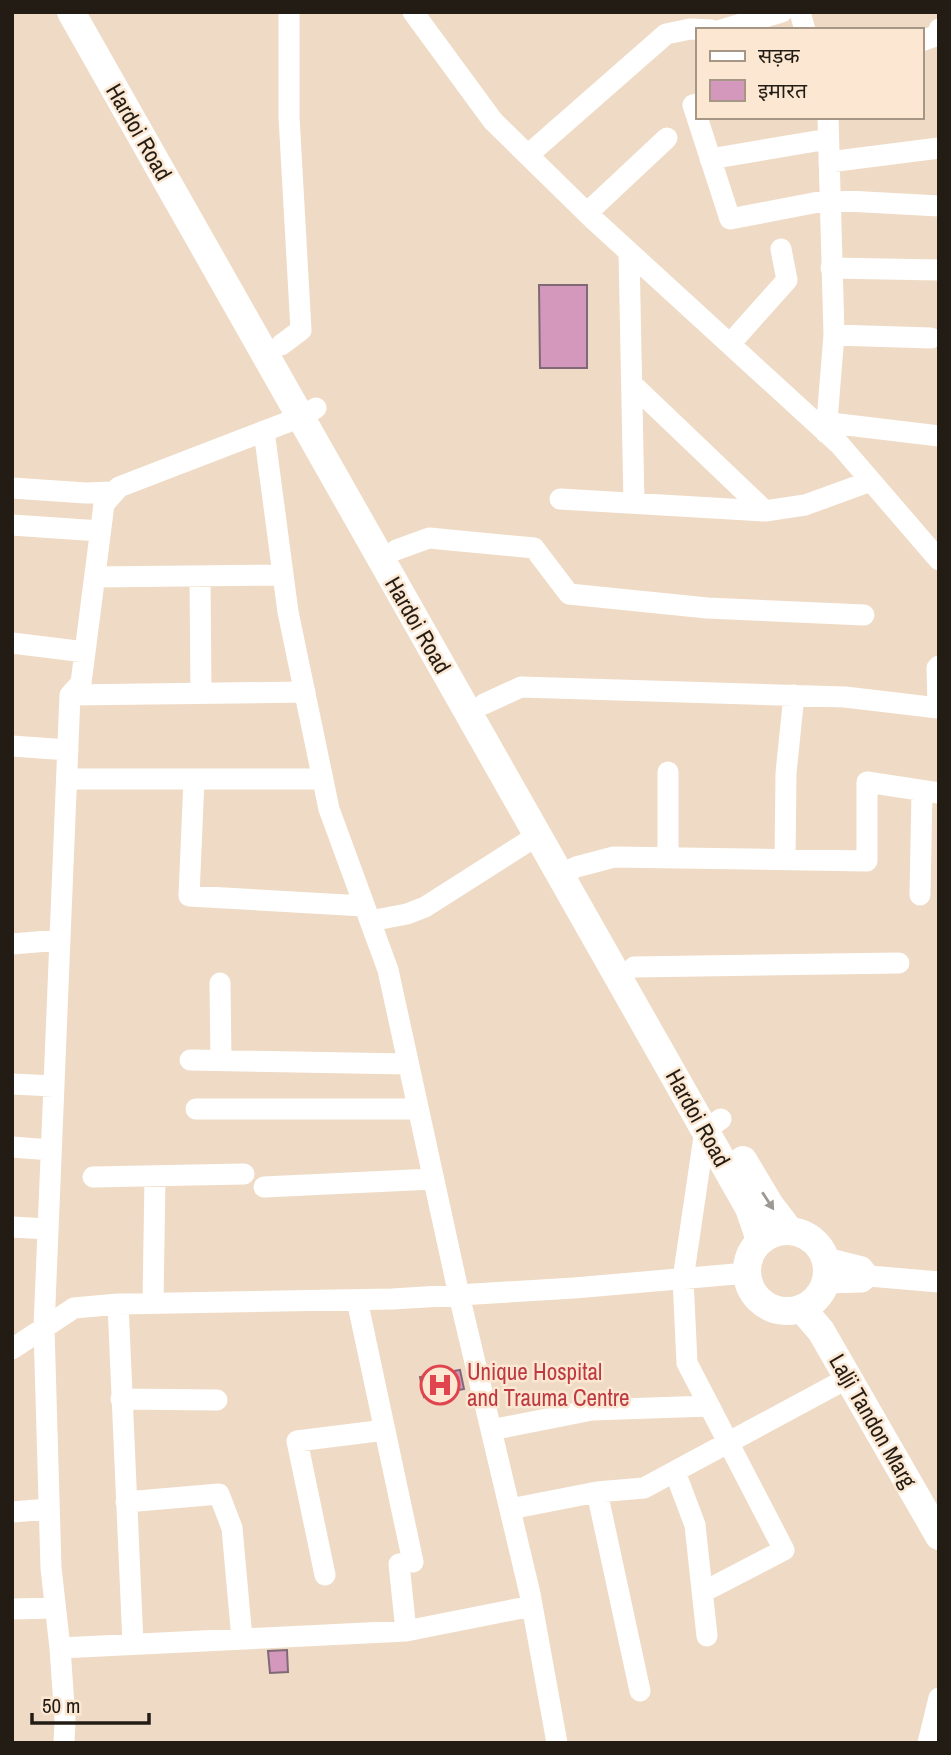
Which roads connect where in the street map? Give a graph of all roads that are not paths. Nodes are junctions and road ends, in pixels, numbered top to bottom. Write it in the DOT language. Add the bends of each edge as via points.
graph roads {
  1 [pos="289,12"];
  2 [pos="413,12"];
  3 [pos="782,12"];
  4 [pos="82,14"];
  5 [pos="728,28"];
  6 [pos="696,29"];
  7 [pos="939,29"];
  8 [pos="923,40"];
  9 [pos="697,119"];
  10 [pos="828,119"];
  11 [pos="667,138"];
  12 [pos="828,139"];
  13 [pos="939,148"];
  14 [pos="528,155"];
  15 [pos="710,159"];
  16 [pos="829,162"];
  17 [pos="829,200"];
  18 [pos="939,206"];
  19 [pos="587,213"];
  20 [pos="781,249"];
  21 [pos="629,253"];
  22 [pos="831,268"];
  23 [pos="939,270"];
  24 [pos="834,335"];
  25 [pos="931,338"];
  26 [pos="730,344"];
  27 [pos="281,345"];
  28 [pos="632,384"];
  29 [pos="308,412"];
  30 [pos="264,431"];
  31 [pos="826,433"];
  32 [pos="939,436"];
  33 [pos="871,481"];
  34 [pos="12,488"];
  35 [pos="114,492"];
  36 [pos="560,499"];
  37 [pos="634,503"];
  38 [pos="765,511"];
  39 [pos="12,524"];
  40 [pos="100,531"];
  41 [pos="396,550"];
  42 [pos="939,560"];
  43 [pos="283,575"];
  44 [pos="200,576"];
  45 [pos="94,577"];
  46 [pos="864,615"];
  47 [pos="12,643"];
  48 [pos="85,652"];
  49 [pos="939,666"];
  50 [pos="305,692"];
  51 [pos="201,693"];
  52 [pos="70,695"];
  53 [pos="794,695"];
  54 [pos="484,704"];
  55 [pos="12,746"];
  56 [pos="68,751"];
  57 [pos="668,772"];
  58 [pos="66,779"];
  59 [pos="194,779"];
  60 [pos="323,779"];
  61 [pos="930,792"];
  62 [pos="538,835"];
  63 [pos="668,858"];
  64 [pos="785,860"];
  65 [pos="569,871"];
  66 [pos="920,895"];
  67 [pos="367,914"];
  68 [pos="60,940"];
  69 [pos="12,944"];
  70 [pos="899,963"];
  71 [pos="634,967"];
  72 [pos="220,983"];
  73 [pos="190,1060"];
  74 [pos="221,1060"];
  75 [pos="408,1064"];
  76 [pos="12,1084"];
  77 [pos="54,1086"];
  78 [pos="196,1108"];
  79 [pos="417,1109"];
  80 [pos="713,1125"];
  81 [pos="12,1147"];
  82 [pos="51,1150"];
  83 [pos="244,1174"];
  84 [pos="93,1177"];
  85 [pos="155,1177"];
  86 [pos="433,1179"];
  87 [pos="264,1187"];
  88 [pos="12,1227"];
  89 [pos="48,1229"];
  90 [pos="789,1230"];
  91 [pos="760,1240"];
  92 [pos="747,1273"];
  93 [pos="825,1277"];
  94 [pos="683,1279"];
  95 [pos="939,1282"];
  96 [pos="459,1295"];
  97 [pos="357,1300"];
  98 [pos="153,1303"];
  99 [pos="118,1304"];
  100 [pos="802,1309"];
  101 [pos="44,1328"];
  102 [pos="12,1349"];
  103 [pos="848,1378"];
  104 [pos="121,1399"];
  105 [pos="217,1400"];
  106 [pos="709,1406"];
  107 [pos="385,1430"];
  108 [pos="491,1430"];
  109 [pos="729,1444"];
  110 [pos="675,1472"];
  111 [pos="597,1492"];
  112 [pos="126,1502"];
  113 [pos="49,1509"];
  114 [pos="510,1509"];
  115 [pos="12,1512"];
  116 [pos="939,1514"];
  117 [pos="939,1536"];
  118 [pos="325,1575"];
  119 [pos="702,1592"];
  120 [pos="533,1606"];
  121 [pos="55,1608"];
  122 [pos="12,1609"];
  123 [pos="406,1631"];
  124 [pos="708,1636"];
  125 [pos="242,1639"];
  126 [pos="133,1644"];
  127 [pos="60,1648"];
  128 [pos="640,1691"];
  129 [pos="939,1698"];
  130 [pos="64,1743"];
  131 [pos="557,1743"];
  132 [pos="928,1743"];
  1 -- 27 [label="street" via="289,117 301,330"];
  2 -- 14 [label="street" via="493,121"];
  3 -- 5 [label="street"];
  4 -- 27 [label="main road, Hardoi Road"];
  4 -- 29 [label="main road, Hardoi Road"];
  6 -- 14 [label="street" via="666,34"];
  7 -- 8 [label="street" via="938,35"];
  9 -- 15 [label="street"];
  10 -- 12 [label="street"];
  11 -- 19 [label="street"];
  12 -- 15 [label="street"];
  12 -- 16 [label="street"];
  13 -- 16 [label="street"];
  14 -- 19 [label="street"];
  15 -- 17 [label="street" via="730,219"];
  16 -- 17 [label="street"];
  17 -- 18 [label="street"];
  17 -- 22 [label="street"];
  19 -- 21 [label="street"];
  20 -- 26 [label="street" via="787,280"];
  21 -- 26 [label="street"];
  21 -- 28 [label="street"];
  22 -- 23 [label="street"];
  22 -- 24 [label="street"];
  24 -- 25 [label="street"];
  24 -- 31 [label="street"];
  26 -- 31 [label="street"];
  27 -- 29 [label="main road, Hardoi Road"];
  28 -- 37 [label="street"];
  28 -- 38 [label="street"];
  29 -- 30 [label="street"];
  29 -- 41 [label="main road, Hardoi Road"];
  29 -- 62 [label="main road, Hardoi Road"];
  30 -- 35 [label="street"];
  30 -- 43 [label="street"];
  31 -- 32 [label="street" via="839,424"];
  31 -- 33 [label="street"];
  33 -- 38 [label="street" via="805,505"];
  33 -- 42 [label="street"];
  34 -- 35 [label="street"];
  35 -- 40 [label="street" via="104,504"];
  36 -- 37 [label="street"];
  37 -- 38 [label="street"];
  39 -- 40 [label="street"];
  40 -- 45 [label="street"];
  41 -- 46 [label="street" via="429,538 534,548 569,594 707,608"];
  41 -- 54 [label="main road, Hardoi Road"];
  43 -- 44 [label="street"];
  43 -- 50 [label="street"];
  44 -- 45 [label="street"];
  44 -- 51 [label="street"];
  45 -- 48 [label="street"];
  47 -- 48 [label="street"];
  48 -- 52 [label="street" via="81,683"];
  49 -- 53 [label="street" via="938,708 845,696"];
  50 -- 51 [label="street"];
  50 -- 60 [label="street"];
  51 -- 52 [label="street"];
  52 -- 56 [label="street"];
  53 -- 54 [label="street" via="521,687"];
  53 -- 64 [label="street" via="786,774"];
  54 -- 65 [label="main road, Hardoi Road"];
  55 -- 56 [label="street"];
  56 -- 58 [label="street"];
  57 -- 63 [label="street"];
  58 -- 59 [label="street"];
  58 -- 68 [label="street"];
  59 -- 60 [label="street"];
  59 -- 67 [label="street" via="189,895"];
  60 -- 67 [label="street" via="329,809"];
  61 -- 64 [label="street" via="867,782 867,861"];
  61 -- 66 [label="street"];
  62 -- 65 [label="main road, Hardoi Road"];
  62 -- 67 [label="street" via="425,907 407,914"];
  63 -- 64 [label="street"];
  63 -- 65 [label="street" via="614,858"];
  65 -- 71 [label="main road, Hardoi Road"];
  65 -- 80 [label="main road, Hardoi Road"];
  67 -- 75 [label="street" via="388,970"];
  68 -- 69 [label="street"];
  68 -- 77 [label="street"];
  70 -- 71 [label="street"];
  71 -- 80 [label="main road, Hardoi Road"];
  72 -- 74 [label="street"];
  73 -- 74 [label="street"];
  74 -- 75 [label="street"];
  75 -- 79 [label="street"];
  76 -- 77 [label="street"];
  77 -- 82 [label="street"];
  78 -- 79 [label="street"];
  79 -- 86 [label="street"];
  80 -- 90 [label="main road, Hardoi Road, one-way"];
  80 -- 91 [label="main road, Hardoi Road"];
  80 -- 94 [label="street"];
  81 -- 82 [label="street"];
  82 -- 89 [label="street"];
  83 -- 85 [label="street"];
  84 -- 85 [label="street"];
  85 -- 98 [label="street"];
  86 -- 87 [label="street"];
  86 -- 96 [label="street"];
  88 -- 89 [label="street"];
  89 -- 101 [label="street"];
  90 -- 91 [label="main road"];
  90 -- 93 [label="main road" via="805,1234 819,1246"];
  91 -- 92 [label="main road" via="751,1252"];
  92 -- 94 [label="street"];
  92 -- 100 [label="main road" via="757,1299 769,1307 783,1312"];
  93 -- 95 [label="street" via="862,1266 869,1276"];
  93 -- 100 [label="main road" via="814,1301"];
  93 -- 116 [label="main road, Lalji Tandon Marg" via="833,1322"];
  94 -- 96 [label="street"];
  94 -- 106 [label="street" via="687,1363"];
  96 -- 97 [label="street"];
  96 -- 108 [label="street"];
  97 -- 98 [label="street"];
  97 -- 107 [label="street"];
  98 -- 99 [label="street"];
  99 -- 101 [label="street" via="74,1308"];
  99 -- 104 [label="street"];
  100 -- 103 [label="main road, Lalji Tandon Marg" via="821,1331"];
  101 -- 102 [label="street"];
  101 -- 113 [label="street"];
  103 -- 109 [label="street"];
  103 -- 117 [label="main road, Lalji Tandon Marg"];
  104 -- 105 [label="street"];
  104 -- 112 [label="street"];
  106 -- 108 [label="street" via="592,1410"];
  106 -- 109 [label="street"];
  107 -- 118 [label="street" via="297,1441"];
  107 -- 123 [label="street" via="406,1563"];
  108 -- 114 [label="street"];
  109 -- 110 [label="street"];
  109 -- 119 [label="street" via="784,1550"];
  110 -- 111 [label="street" via="644,1488"];
  110 -- 119 [label="street" via="695,1525"];
  111 -- 114 [label="street"];
  111 -- 128 [label="street"];
  112 -- 125 [label="street" via="219,1494 232,1528"];
  112 -- 126 [label="street"];
  113 -- 115 [label="street"];
  113 -- 121 [label="street"];
  114 -- 120 [label="street"];
  119 -- 124 [label="street"];
  120 -- 123 [label="street"];
  120 -- 131 [label="street"];
  121 -- 122 [label="street"];
  121 -- 127 [label="street"];
  123 -- 125 [label="street"];
  125 -- 126 [label="street"];
  126 -- 127 [label="street"];
  127 -- 130 [label="street"];
  129 -- 132 [label="street"];
}
